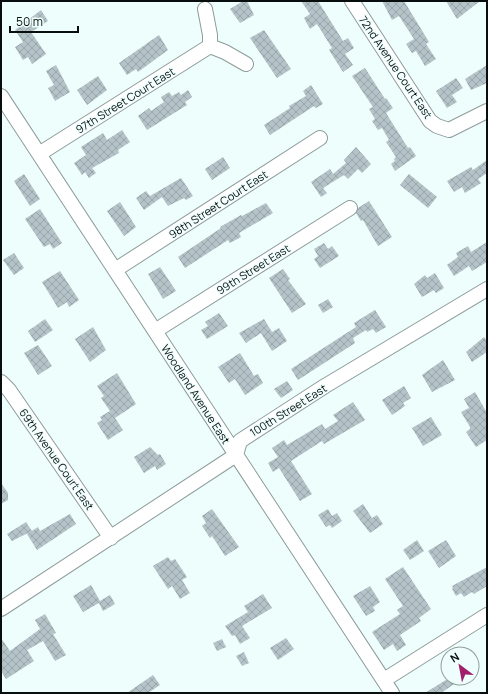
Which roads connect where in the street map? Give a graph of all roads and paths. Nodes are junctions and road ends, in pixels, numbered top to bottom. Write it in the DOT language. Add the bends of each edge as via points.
graph roads {
  1 [pos="352,1"];
  2 [pos="205,10"];
  3 [pos="210,46"];
  4 [pos="246,64"];
  5 [pos="1,96"];
  6 [pos="487,111"];
  7 [pos="6,113"];
  8 [pos="320,138"];
  9 [pos="39,154"];
  10 [pos="350,208"];
  11 [pos="115,270"];
  12 [pos="487,290"];
  13 [pos="155,332"];
  14 [pos="1,382"];
  15 [pos="236,455"];
  16 [pos="111,538"];
  17 [pos="1,609"];
  18 [pos="487,615"];
  19 [pos="384,680"];
  20 [pos="392,693"];
  1 -- 6 [label="street, 72nd Avenue Court East" via="430,120 449,130"];
  2 -- 3 [label="street"];
  3 -- 4 [label="street"];
  3 -- 9 [label="street, 97th Street Court East"];
  5 -- 7 [label="street, Woodland Avenue East"];
  7 -- 9 [label="street, Woodland Avenue East"];
  8 -- 11 [label="street, 98th Street Court East"];
  9 -- 11 [label="street, Woodland Avenue East"];
  10 -- 13 [label="street, 99th Street East"];
  11 -- 13 [label="street, Woodland Avenue East"];
  12 -- 15 [label="street, 100th Street East" via="325,386 240,441"];
  13 -- 15 [label="street, Woodland Avenue East"];
  14 -- 16 [label="street, 69th Avenue Court East" via="55,454"];
  15 -- 16 [label="street, 100th Street East"];
  15 -- 19 [label="street, Woodland Avenue East"];
  16 -- 17 [label="street, 100th Street East"];
  18 -- 19 [label="street"];
  19 -- 20 [label="street, Woodland Avenue East"];
}
